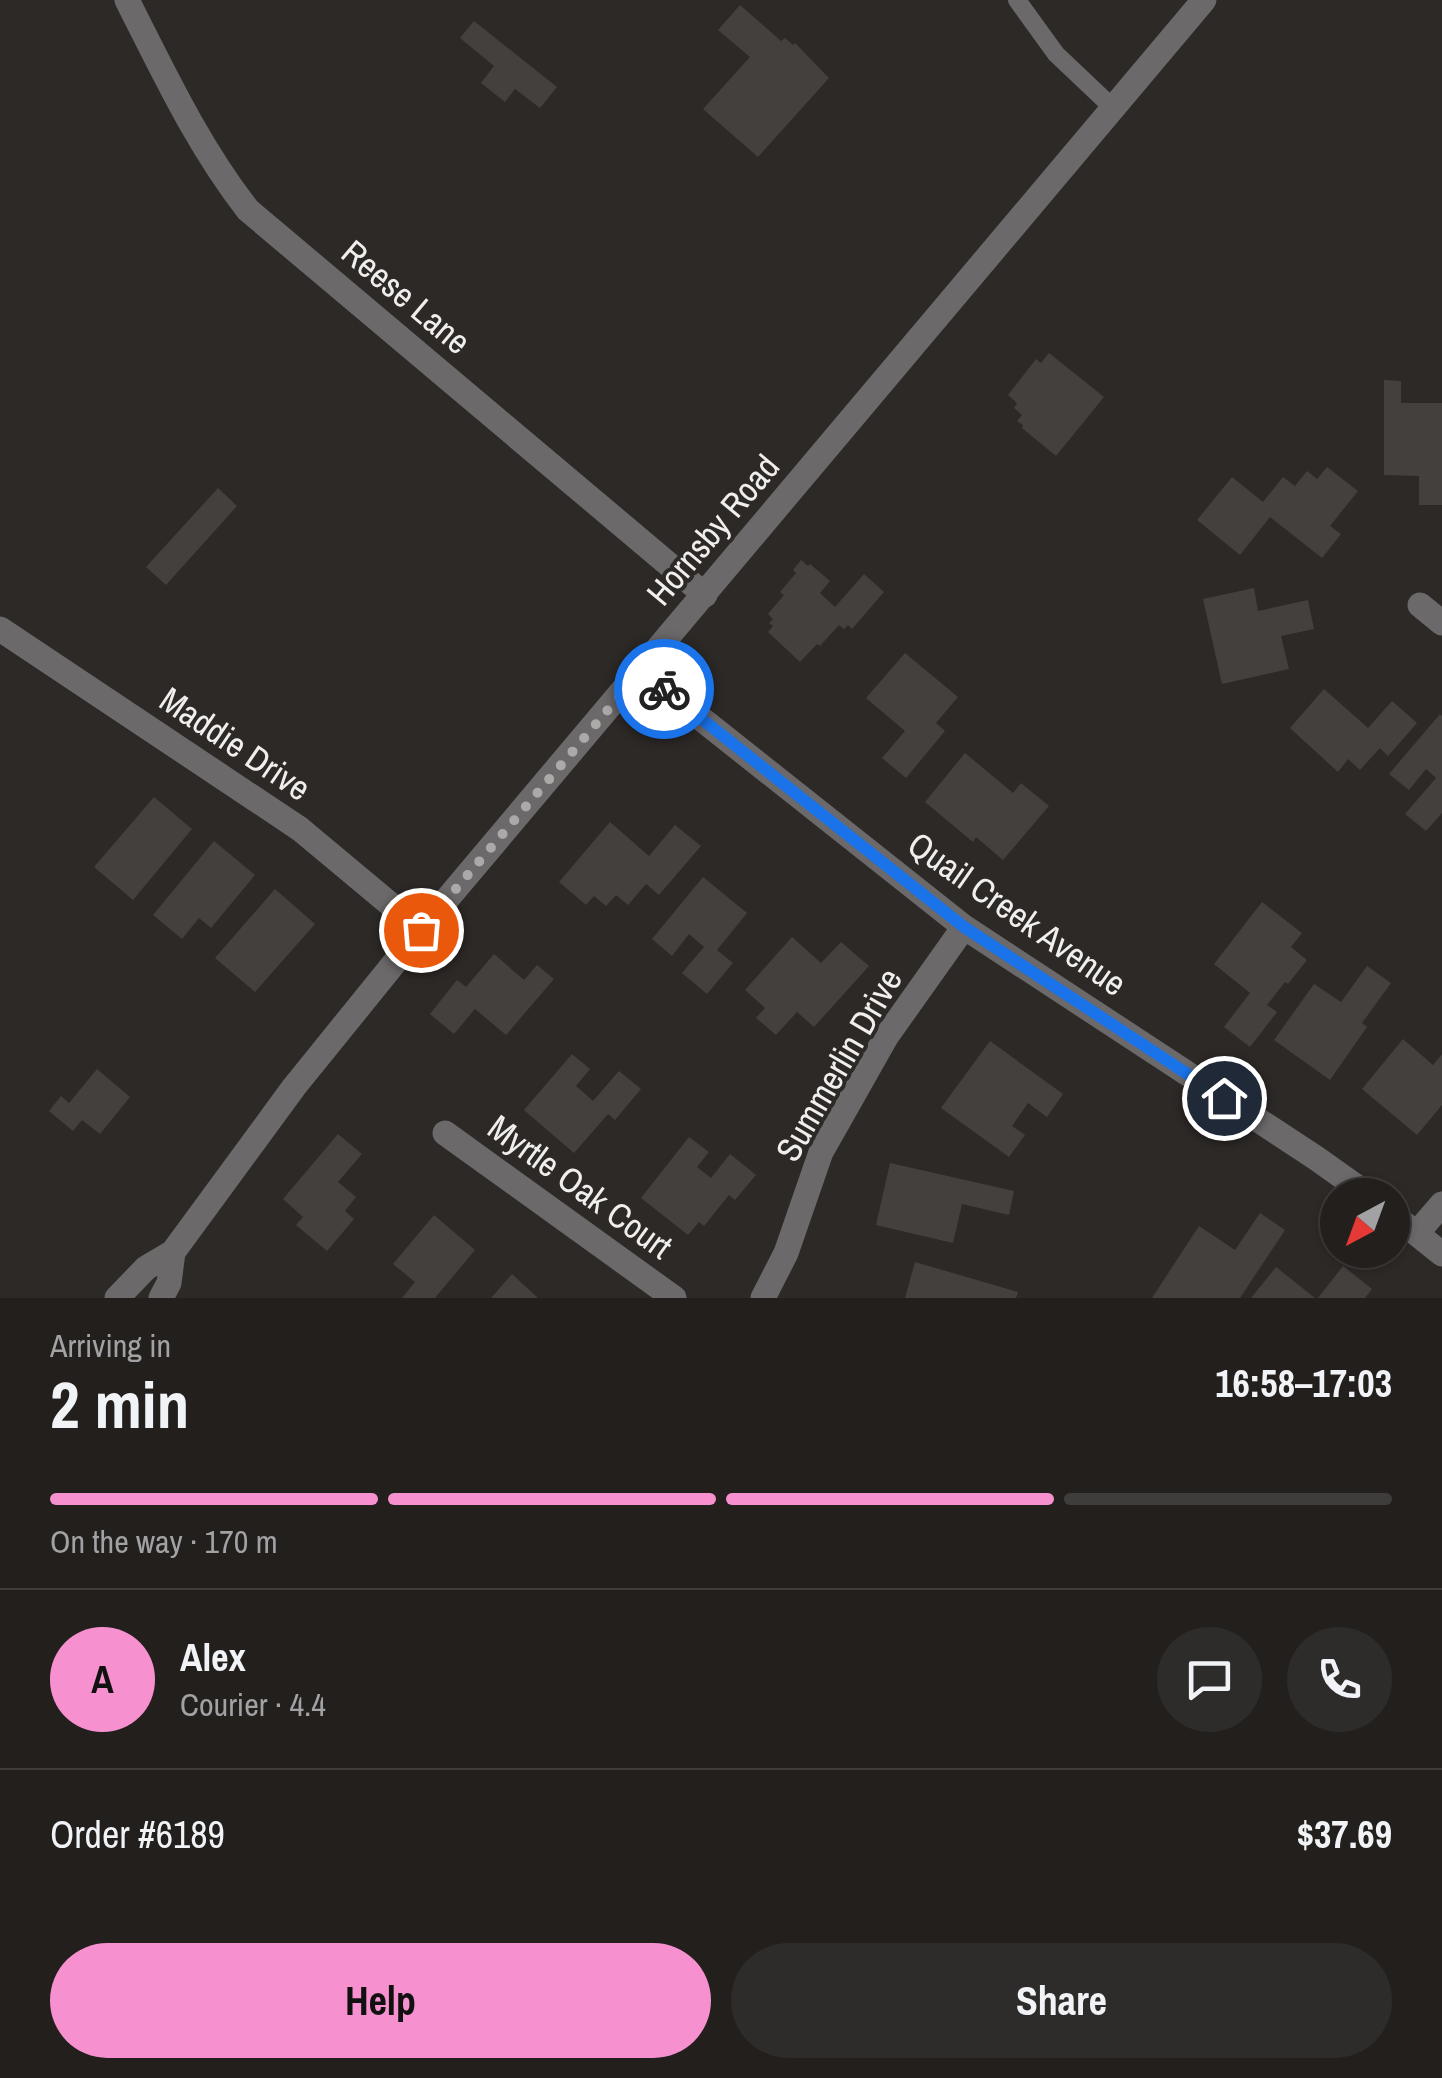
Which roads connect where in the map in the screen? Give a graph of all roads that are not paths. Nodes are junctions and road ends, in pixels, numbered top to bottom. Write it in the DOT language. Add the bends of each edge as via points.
graph roads {
  1 [pos="127,0"];
  2 [pos="1018,0"];
  3 [pos="1204,0"];
  4 [pos="1113,108"];
  5 [pos="705,595"];
  6 [pos="1420,604"];
  7 [pos="1442,623"];
  8 [pos="0,628"];
  9 [pos="641,671"];
  10 [pos="964,927"];
  11 [pos="421,930"];
  12 [pos="445,1132"];
  13 [pos="1344,1178"];
  14 [pos="1442,1204"];
  15 [pos="1410,1228"];
  16 [pos="1417,1233"];
  17 [pos="173,1252"];
  18 [pos="1442,1254"];
  19 [pos="117,1298"];
  20 [pos="161,1298"];
  21 [pos="674,1298"];
  22 [pos="763,1298"];
  1 -- 5 [label="street, Reese Lane" via="190,125 248,210"];
  2 -- 4 [label="lane" via="1056,54"];
  3 -- 4 [label="street, Hornsby Road"];
  4 -- 5 [label="street, Hornsby Road"];
  5 -- 9 [label="street, Hornsby Road"];
  6 -- 7 [label="street"];
  8 -- 11 [label="street, Maddie Drive" via="300,829"];
  9 -- 10 [label="street, Quail Creek Avenue"];
  9 -- 11 [label="street, Hornsby Road"];
  10 -- 13 [label="street, Quail Creek Avenue"];
  10 -- 22 [label="street, Summerlin Drive" via="886,1037 821,1152"];
  11 -- 17 [label="street, Hornsby Road"];
  12 -- 21 [label="street, Myrtle Oak Court"];
  14 -- 16 [label="street"];
  15 -- 16 [label="street"];
  16 -- 18 [label="street"];
  17 -- 19 [label="street, Hornsby Road"];
  17 -- 20 [label="street, Hornsby Road"];
}
